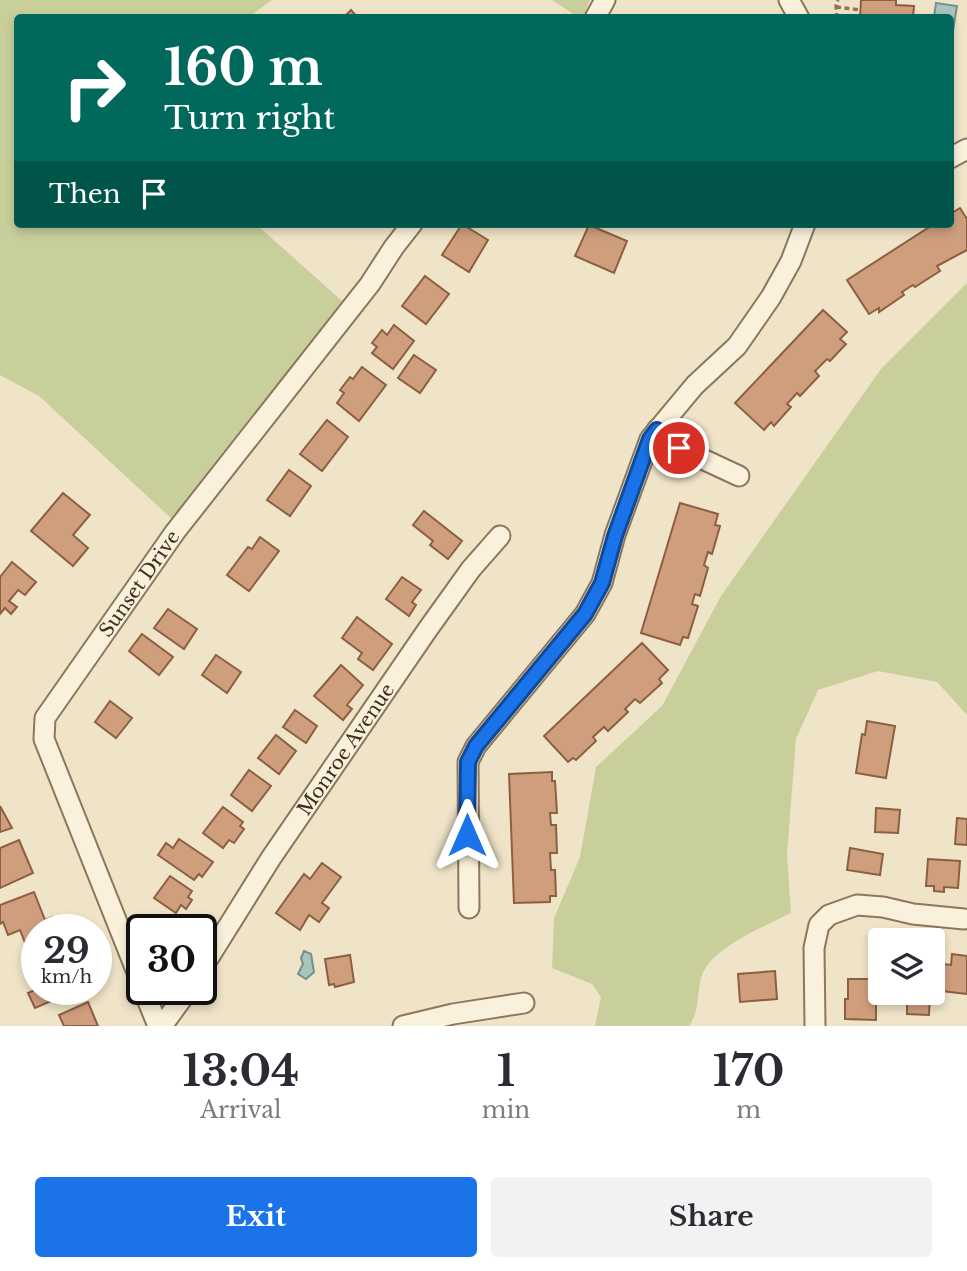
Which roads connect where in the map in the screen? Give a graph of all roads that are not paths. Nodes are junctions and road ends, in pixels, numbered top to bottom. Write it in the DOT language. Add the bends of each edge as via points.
graph roads {
  1 [pos="409,228"];
  2 [pos="804,228"];
  3 [pos="657,430"];
  4 [pos="739,477"];
  5 [pos="500,536"];
  6 [pos="469,908"];
  7 [pos="964,919"];
  8 [pos="217,944"];
  9 [pos="126,947"];
  10 [pos="524,1003"];
  11 [pos="150,1005"];
  12 [pos="176,1005"];
  13 [pos="160,1026"];
  14 [pos="403,1026"];
  15 [pos="815,1026"];
  1 -- 9 [label="street, Sunset Drive" via="175,532 45,718 44,739"];
  2 -- 3 [label="street" via="771,297 737,346 695,385"];
  3 -- 4 [label="street" via="679,448"];
  3 -- 6 [label="street" via="635,480 602,583 585,614 476,746 468,762"];
  5 -- 8 [label="street, Monroe Avenue" via="421,638"];
  7 -- 15 [label="street" via="858,905 829,915 819,925 814,948"];
  10 -- 14 [label="street"];
  11 -- 13 [label="street, Sunset Drive"];
  12 -- 13 [label="street"];
}
